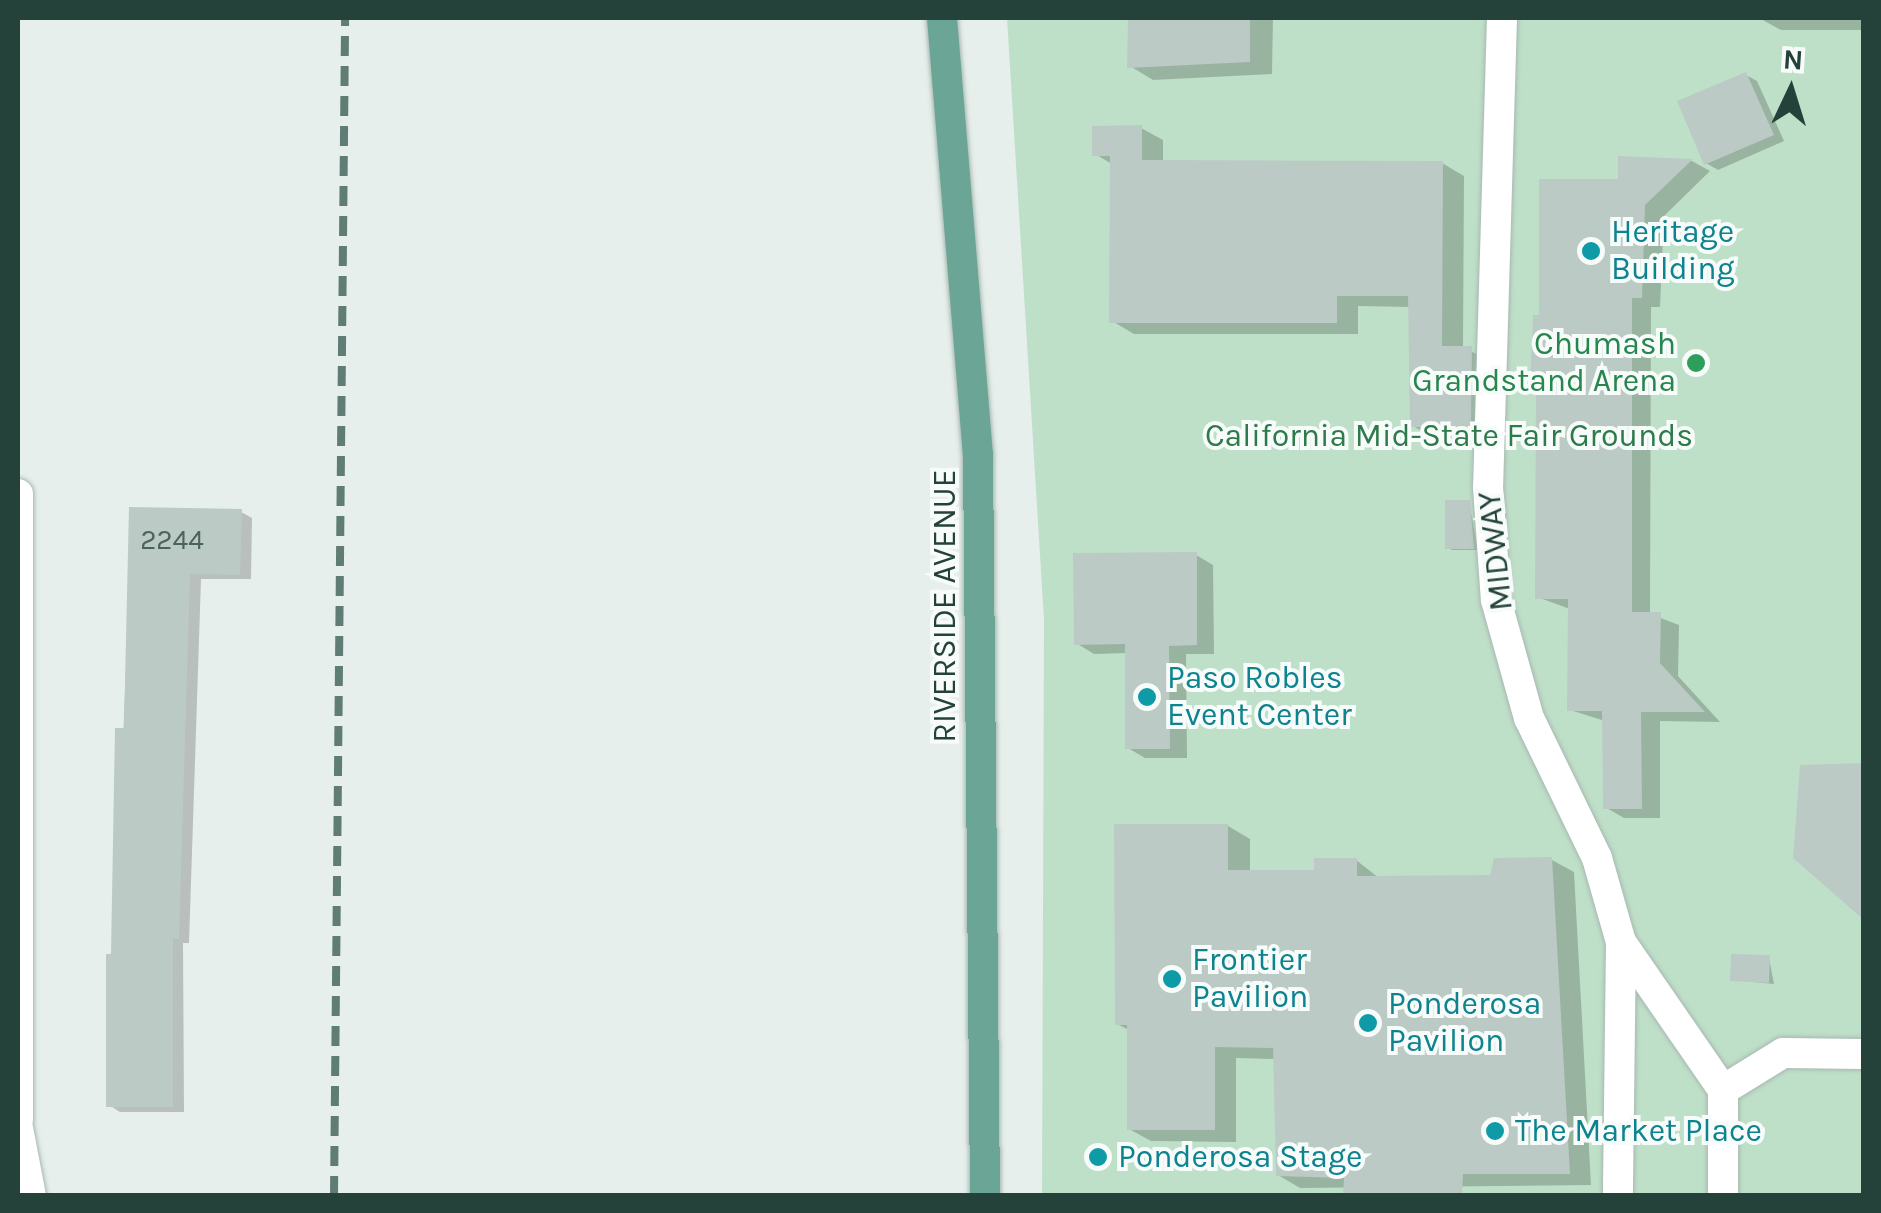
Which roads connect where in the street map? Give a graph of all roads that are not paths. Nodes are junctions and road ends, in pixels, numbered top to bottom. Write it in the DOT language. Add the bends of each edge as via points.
graph roads {
  1 [pos="942,18"];
  2 [pos="1502,18"];
  3 [pos="19,494"];
  4 [pos="1622,942"];
  5 [pos="1864,1054"];
  6 [pos="1722,1090"];
  7 [pos="18,1119"];
  8 [pos="18,1128"];
  9 [pos="31,1196"];
  10 [pos="984,1196"];
  11 [pos="1618,1196"];
  12 [pos="1723,1196"];
  1 -- 10 [label="main road, RIVERSIDE AVENUE" via="978,454"];
  2 -- 4 [label="street, MIDWAY" via="1488,486 1496,600 1530,718 1597,858"];
  3 -- 7 [label="street"];
  4 -- 6 [label="street"];
  4 -- 11 [label="street"];
  5 -- 6 [label="street" via="1783,1052"];
  6 -- 12 [label="street"];
  8 -- 9 [label="street"];
}
